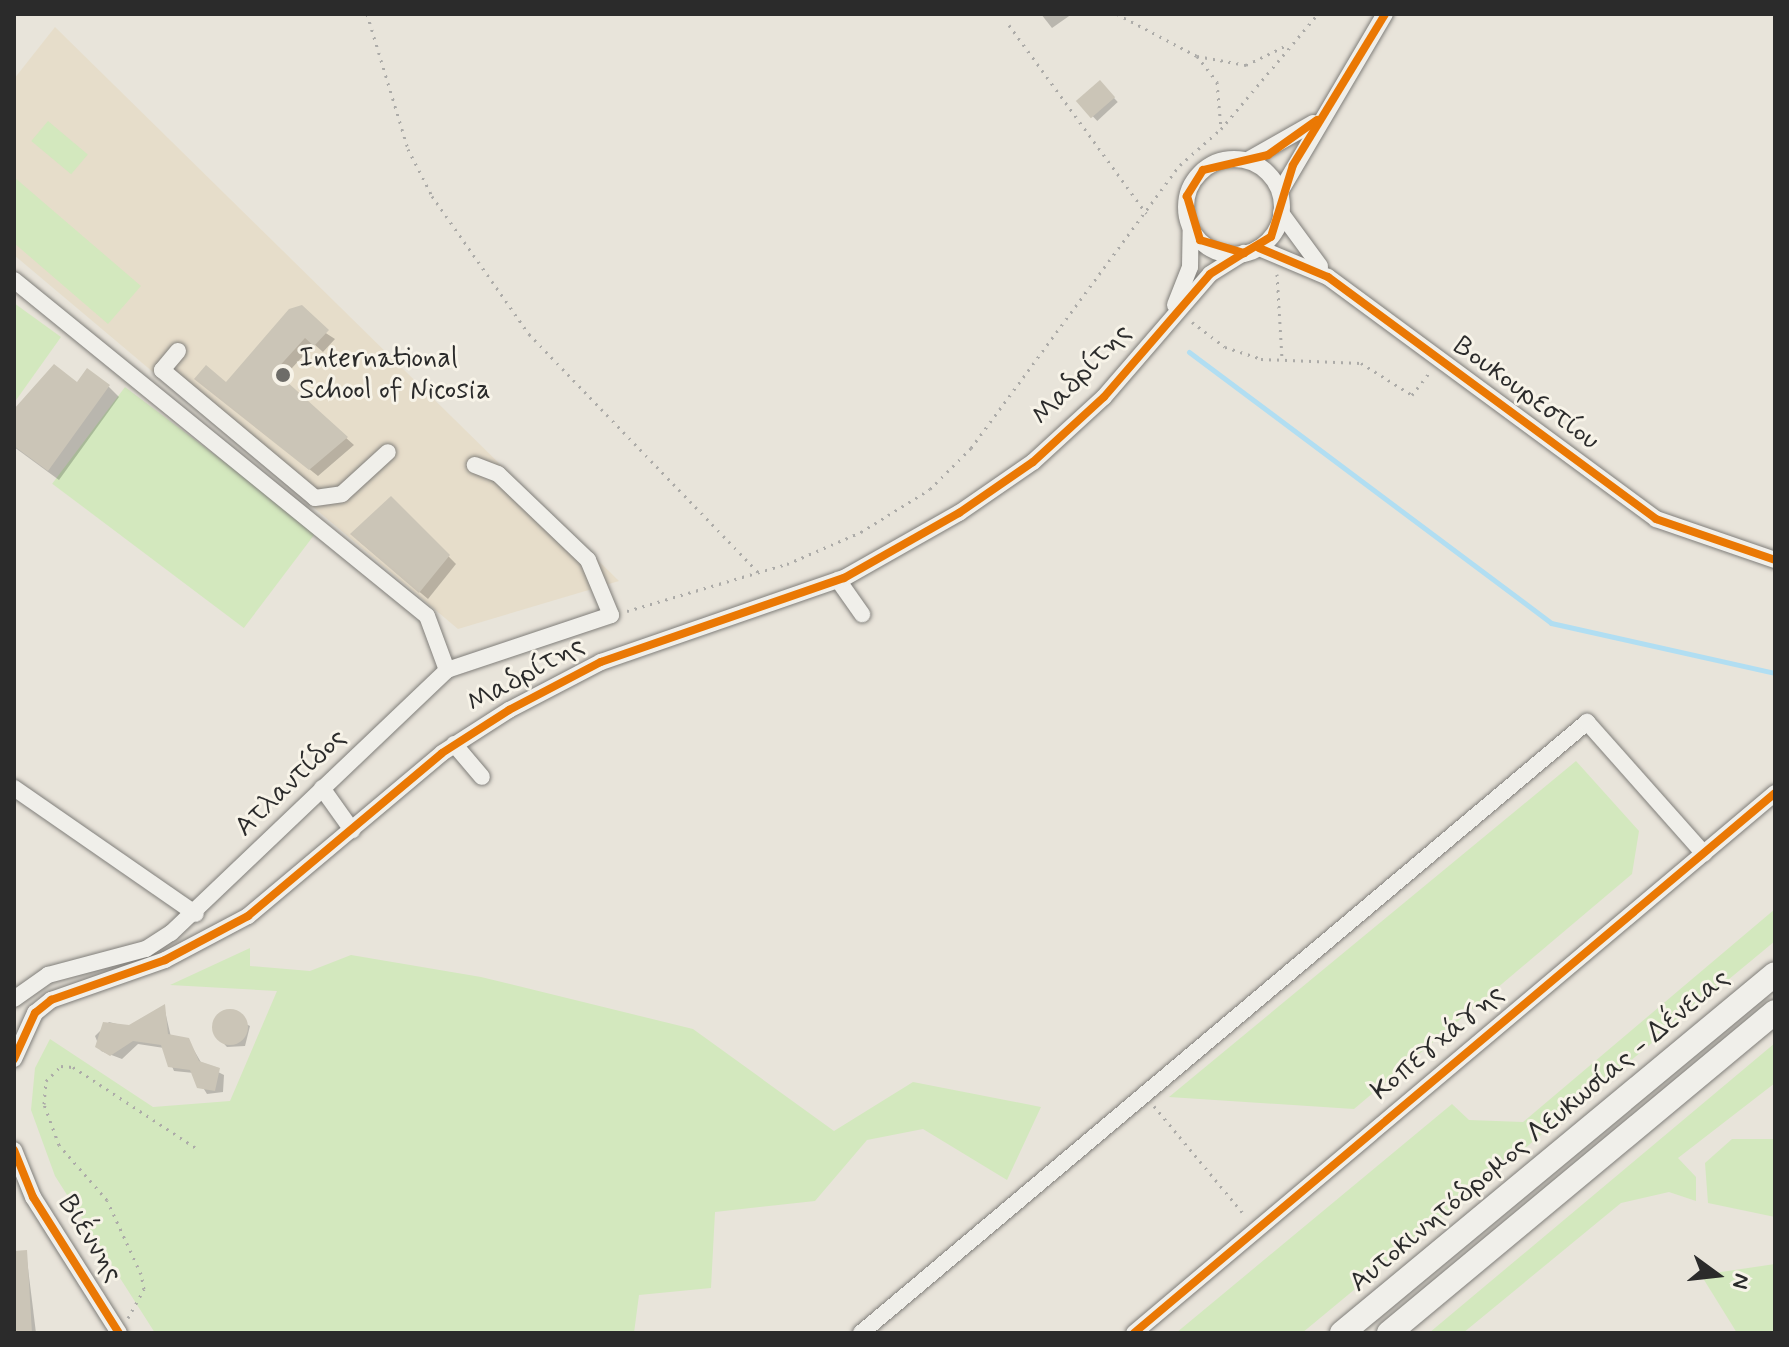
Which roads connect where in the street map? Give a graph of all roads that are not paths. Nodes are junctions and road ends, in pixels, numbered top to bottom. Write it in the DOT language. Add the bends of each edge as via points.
graph roads {
  1 [pos="1385,14"];
  2 [pos="1317,120"];
  3 [pos="1248,160"];
  4 [pos="1280,192"];
  5 [pos="1281,213"];
  6 [pos="1191,228"];
  7 [pos="1252,250"];
  8 [pos="1328,277"];
  9 [pos="14,280"];
  10 [pos="1168,322"];
  11 [pos="178,351"];
  12 [pos="388,452"];
  13 [pos="475,465"];
  14 [pos="1775,560"];
  15 [pos="838,580"];
  16 [pos="862,614"];
  17 [pos="447,670"];
  18 [pos="454,744"];
  19 [pos="482,777"];
  20 [pos="14,788"];
  21 [pos="322,788"];
  22 [pos="1775,793"];
  23 [pos="352,830"];
  24 [pos="1704,854"];
  25 [pos="196,914"];
  26 [pos="1775,974"];
  27 [pos="14,999"];
  28 [pos="1775,1012"];
  29 [pos="14,1059"];
  30 [pos="14,1150"];
  31 [pos="118,1332"];
  32 [pos="861,1333"];
  33 [pos="1134,1333"];
  34 [pos="1342,1333"];
  35 [pos="1389,1333"];
  1 -- 2 [label="street"];
  2 -- 3 [label="street" via="1276,150"];
  2 -- 4 [label="street"];
  3 -- 4 [label="street"];
  3 -- 6 [label="street" via="1203,170 1187,196"];
  4 -- 5 [label="street"];
  5 -- 7 [label="street"];
  5 -- 8 [label="street"];
  6 -- 7 [label="street" via="1213,250"];
  6 -- 10 [label="street, Μαδρίτης" via="1190,267"];
  7 -- 8 [label="street, Βουκουρεστίου"];
  7 -- 10 [label="street, Μαδρίτης" via="1210,274"];
  8 -- 14 [label="street, Βουκουρεστίου" via="1631,504 1686,533"];
  9 -- 17 [label="street" via="427,616"];
  10 -- 15 [label="street, Μαδρίτης" via="1104,397 1033,462"];
  11 -- 12 [label="street" via="162,370 315,498 342,494"];
  13 -- 17 [label="street, Ατλαντίδος" via="498,474 588,560 611,615"];
  15 -- 16 [label="street"];
  15 -- 18 [label="street, Μαδρίτης" via="601,662"];
  17 -- 21 [label="street, Ατλαντίδος"];
  18 -- 19 [label="street"];
  18 -- 23 [label="street, Μαδρίτης"];
  20 -- 25 [label="street"];
  21 -- 23 [label="street"];
  21 -- 25 [label="street, Ατλαντίδος"];
  22 -- 24 [label="street, Κοπεγχάγης"];
  23 -- 29 [label="street, Μαδρίτης" via="208,940 51,1000 35,1013"];
  24 -- 32 [label="street" via="1587,722"];
  24 -- 33 [label="street, Κοπεγχάγης"];
  25 -- 27 [label="street, Ατλαντίδος" via="146,949 48,975"];
  26 -- 34 [label="highway, Αυτοκινητόδρομος Λευκωσίας - Δένειας"];
  28 -- 35 [label="highway"];
  30 -- 31 [label="street, Βιέννης"];
}
